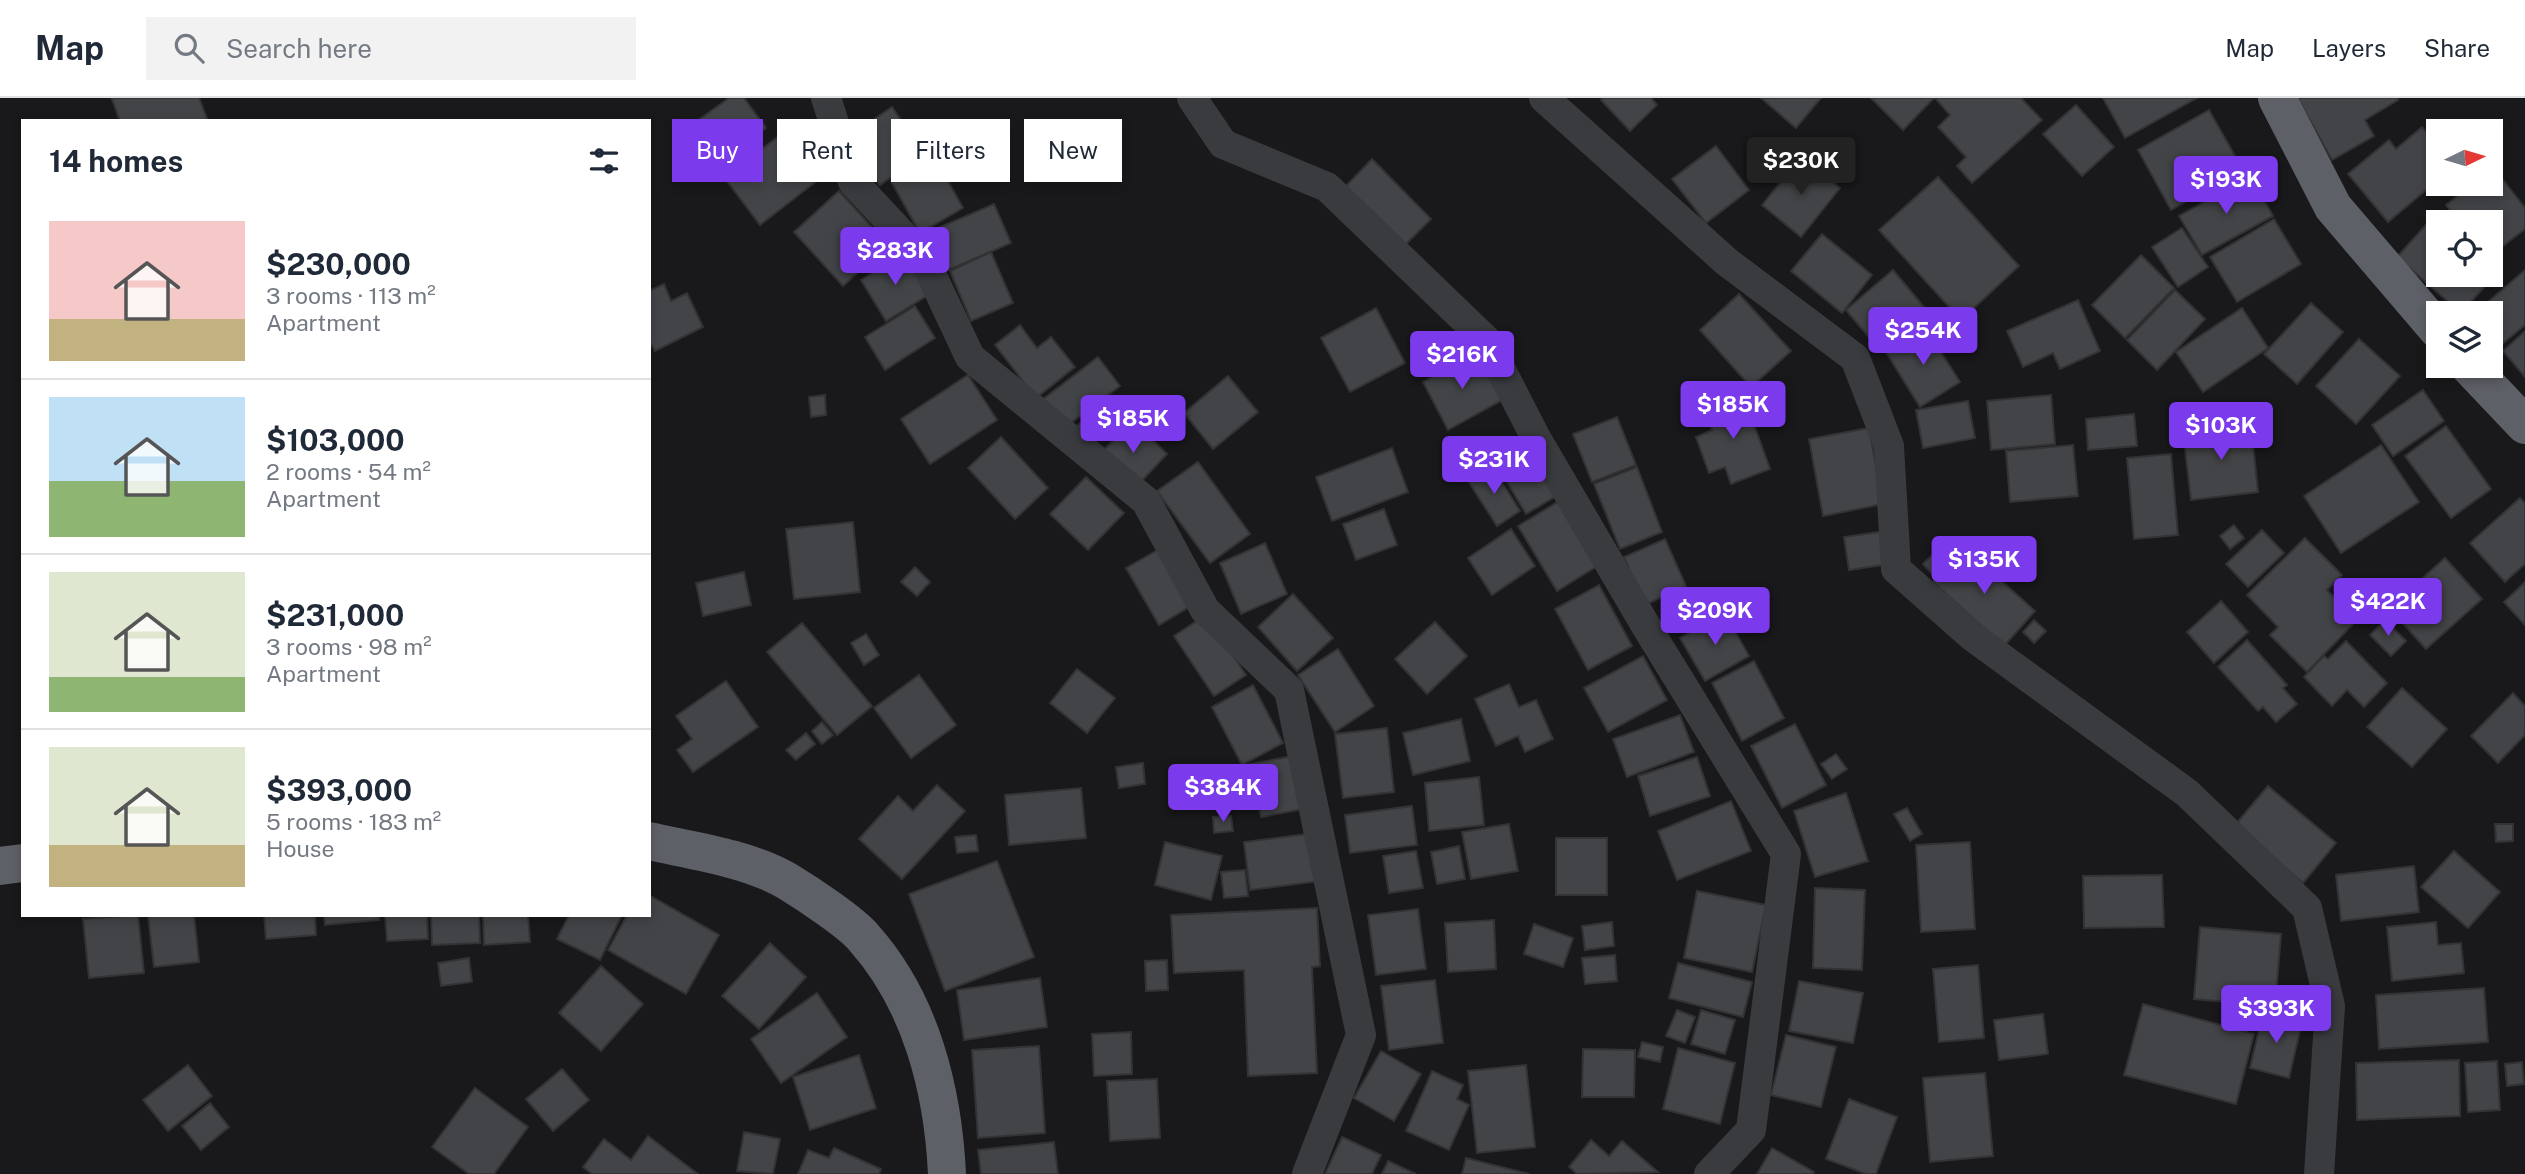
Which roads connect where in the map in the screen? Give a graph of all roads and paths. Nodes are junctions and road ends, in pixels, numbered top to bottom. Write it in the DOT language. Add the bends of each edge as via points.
graph roads {
  1 [pos="826,98"];
  2 [pos="1192,98"];
  3 [pos="1544,98"];
  4 [pos="2277,98"];
  5 [pos="2426,316"];
  6 [pos="2480,378"];
  7 [pos="2525,425"];
  8 [pos="651,841"];
  9 [pos="21,863"];
  10 [pos="0,866"];
  11 [pos="947,1174"];
  12 [pos="1307,1174"];
  13 [pos="1709,1174"];
  14 [pos="2319,1174"];
  1 -- 12 [label="street" via="853,182 923,257 970,357 1146,501 1205,610 1289,690 1361,1035"];
  2 -- 13 [label="street" via="1223,144 1327,187 1485,339 1536,438 1786,854 1751,1130"];
  3 -- 14 [label="street" via="1727,262 1855,358 1889,446 1896,569 1973,636 2187,793 2307,908 2330,1006"];
  4 -- 5 [label="highway" via="2333,207"];
  6 -- 7 [label="highway"];
  8 -- 11 [label="highway" via="728,859 786,880 863,936 911,1006 936,1092"];
  9 -- 10 [label="highway"];
}
